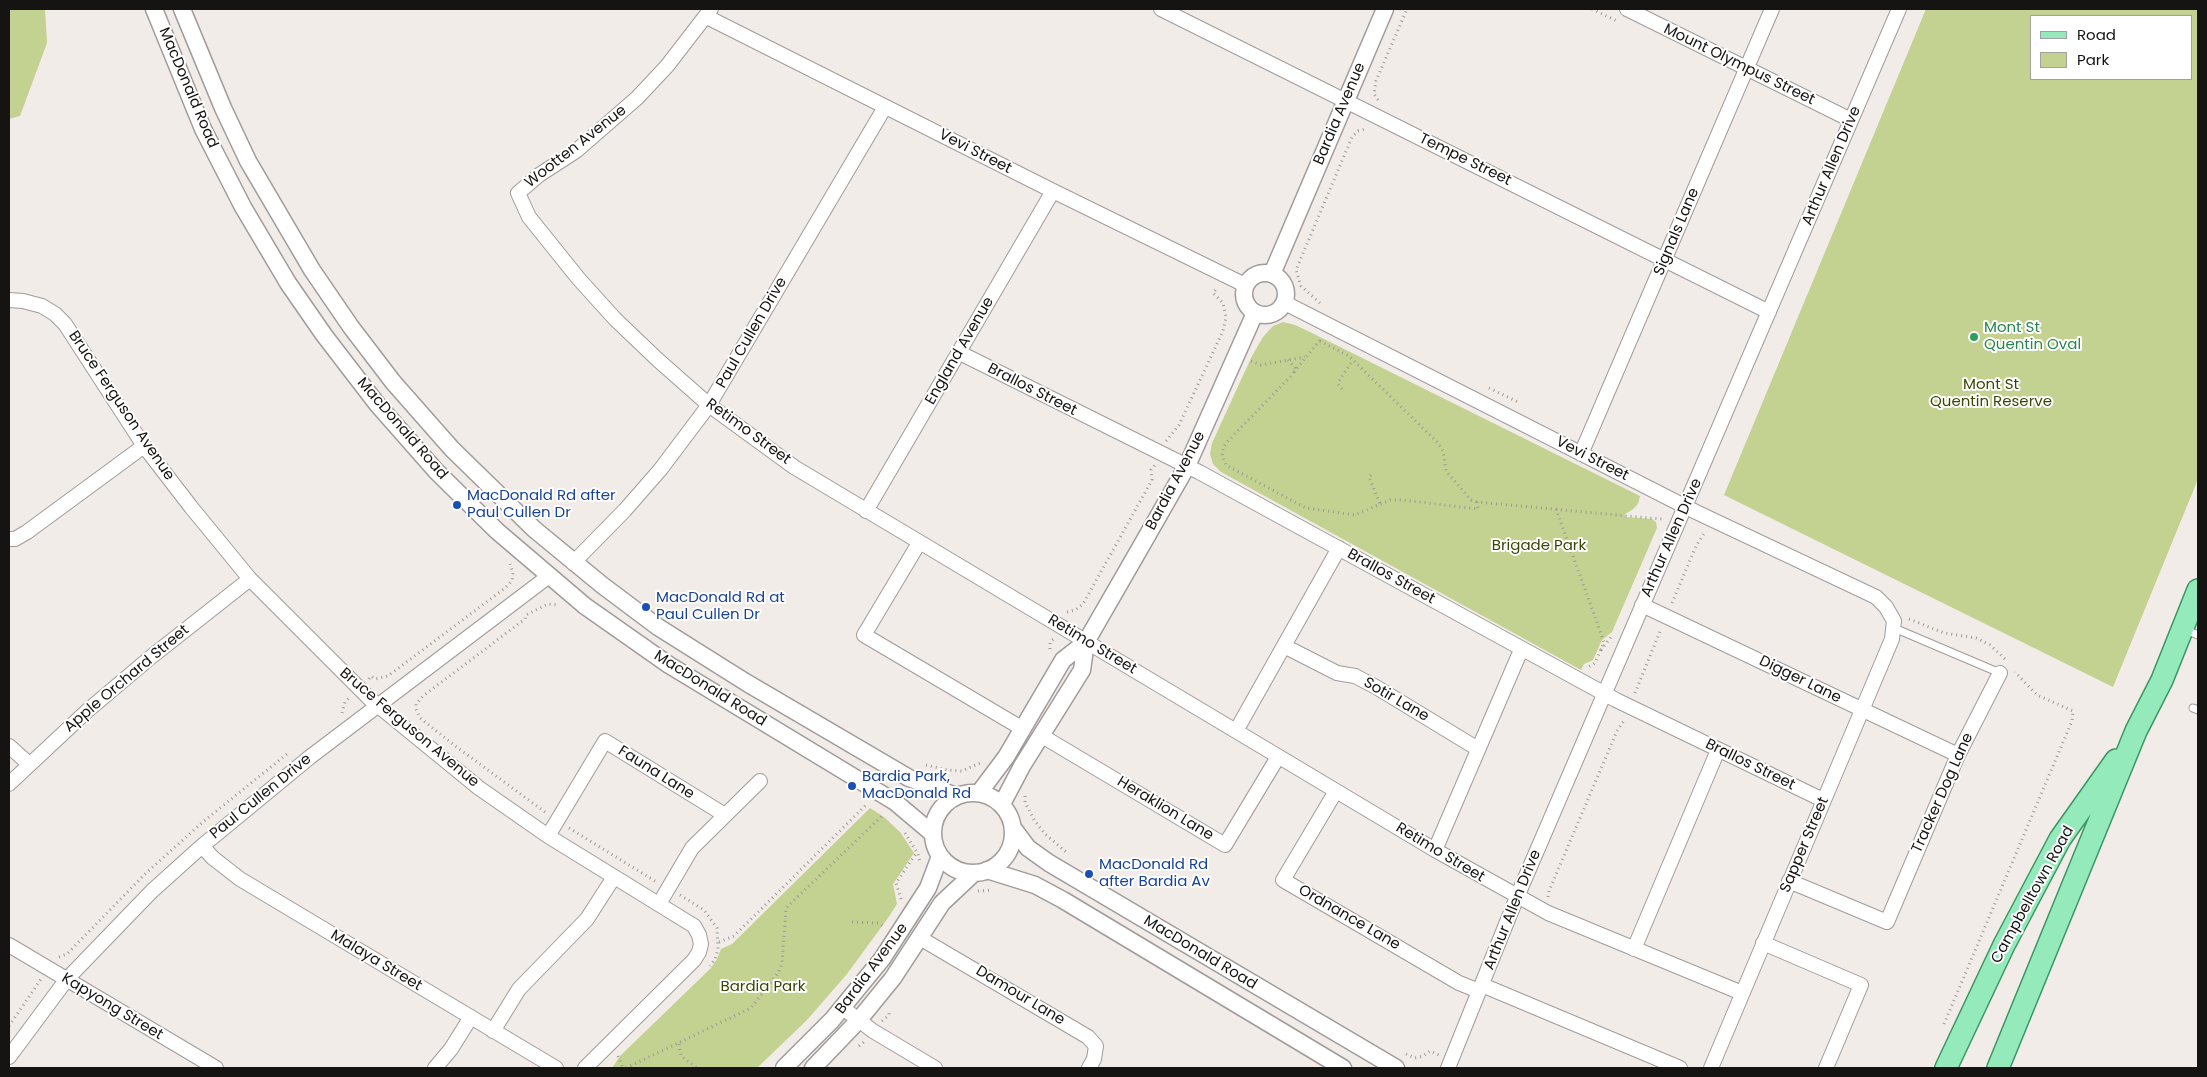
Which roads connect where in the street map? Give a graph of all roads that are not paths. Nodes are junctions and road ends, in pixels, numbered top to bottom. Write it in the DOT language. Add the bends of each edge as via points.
graph roads {
  1 [pos="154,9"];
  2 [pos="182,9"];
  3 [pos="1161,9"];
  4 [pos="1385,9"];
  5 [pos="1627,9"];
  6 [pos="1772,9"];
  7 [pos="1899,9"];
  8 [pos="709,13"];
  9 [pos="1747,68"];
  10 [pos="1346,101"];
  11 [pos="885,107"];
  12 [pos="1851,120"];
  13 [pos="1053,191"];
  14 [pos="518,193"];
  15 [pos="1665,260"];
  16 [pos="1272,274"];
  17 [pos="1245,285"];
  18 [pos="9,300"];
  19 [pos="1285,303"];
  20 [pos="1769,312"];
  21 [pos="1255,313"];
  22 [pos="960,353"];
  23 [pos="710,406"];
  24 [pos="144,446"];
  25 [pos="1581,454"];
  26 [pos="1187,466"];
  27 [pos="1686,506"];
  28 [pos="866,511"];
  29 [pos="9,539"];
  30 [pos="920,543"];
  31 [pos="1338,548"];
  32 [pos="573,562"];
  33 [pos="549,576"];
  34 [pos="250,579"];
  35 [pos="2198,590"];
  36 [pos="1642,605"];
  37 [pos="1894,624"];
  38 [pos="2191,632"];
  39 [pos="1086,642"];
  40 [pos="1284,646"];
  41 [pos="1521,650"];
  42 [pos="2000,673"];
  43 [pos="1604,694"];
  44 [pos="378,706"];
  45 [pos="1862,710"];
  46 [pos="1023,729"];
  47 [pos="1236,731"];
  48 [pos="2136,731"];
  49 [pos="1042,736"];
  50 [pos="9,746"];
  51 [pos="1478,748"];
  52 [pos="1718,750"];
  53 [pos="1958,755"];
  54 [pos="1278,757"];
  55 [pos="30,764"];
  56 [pos="760,781"];
  57 [pos="9,784"];
  58 [pos="1336,791"];
  59 [pos="978,793"];
  60 [pos="956,796"];
  61 [pos="1823,800"];
  62 [pos="1002,804"];
  63 [pos="725,815"];
  64 [pos="1013,828"];
  65 [pos="933,834"];
  66 [pos="548,836"];
  67 [pos="202,846"];
  68 [pos="1435,850"];
  69 [pos="940,856"];
  70 [pos="981,872"];
  71 [pos="614,877"];
  72 [pos="1789,881"];
  73 [pos="1518,897"];
  74 [pos="658,904"];
  75 [pos="920,938"];
  76 [pos="1763,943"];
  77 [pos="9,945"];
  78 [pos="1634,949"];
  79 [pos="67,980"];
  80 [pos="1481,988"];
  81 [pos="1742,993"];
  82 [pos="843,1008"];
  83 [pos="471,1017"];
  84 [pos="858,1021"];
  85 [pos="494,1031"];
  86 [pos="9,1057"];
  87 [pos="216,1068"];
  88 [pos="435,1068"];
  89 [pos="556,1068"];
  90 [pos="586,1068"];
  91 [pos="784,1068"];
  92 [pos="813,1068"];
  93 [pos="936,1068"];
  94 [pos="1089,1068"];
  95 [pos="1343,1068"];
  96 [pos="1396,1068"];
  97 [pos="1448,1068"];
  98 [pos="1680,1068"];
  99 [pos="1711,1068"];
  100 [pos="1826,1068"];
  101 [pos="1946,1068"];
  102 [pos="1998,1068"];
  1 -- 33 [label="street, MacDonald Road" via="203,129 243,207 288,283 324,335 377,404 436,471"];
  2 -- 32 [label="street, MacDonald Road" via="248,161 312,270 351,327 393,382 452,449 515,512"];
  3 -- 10 [label="street, Tempe Street"];
  4 -- 10 [label="street, Bardia Avenue"];
  5 -- 9 [label="street, Mount Olympus Street"];
  6 -- 9 [label="street, Signals Lane"];
  7 -- 12 [label="street, Arthur Allen Drive"];
  8 -- 11 [label="street, Vevi Street"];
  8 -- 14 [label="street, Wootten Avenue" via="637,98 576,151"];
  9 -- 12 [label="street, Mount Olympus Street"];
  9 -- 15 [label="street, Signals Lane"];
  10 -- 15 [label="street, Tempe Street"];
  10 -- 16 [label="street, Bardia Avenue"];
  11 -- 13 [label="street, Vevi Street"];
  11 -- 23 [label="street, Paul Cullen Drive"];
  12 -- 20 [label="street, Arthur Allen Drive"];
  13 -- 17 [label="street, Vevi Street"];
  13 -- 22 [label="street, England Avenue"];
  14 -- 23 [label="street, Retimo Street" via="529,218 578,278 636,340"];
  15 -- 20 [label="street, Tempe Street"];
  15 -- 25 [label="street, Signals Lane"];
  16 -- 17 [label="street" via="1259,273"];
  16 -- 19 [label="street" via="1286,289"];
  17 -- 21 [label="street" via="1243,298 1249,310"];
  18 -- 24 [label="street, Bruce Ferguson Avenue" via="42,306 65,324"];
  19 -- 21 [label="street" via="1268,316"];
  19 -- 25 [label="street, Vevi Street"];
  20 -- 27 [label="street, Arthur Allen Drive"];
  21 -- 26 [label="street, Bardia Avenue"];
  22 -- 26 [label="street, Brallos Street"];
  22 -- 28 [label="street, England Avenue"];
  23 -- 28 [label="street, Retimo Street" via="794,467"];
  23 -- 32 [label="street, Paul Cullen Drive" via="625,510"];
  24 -- 29 [label="street" via="27,532"];
  24 -- 34 [label="street, Bruce Ferguson Avenue"];
  25 -- 27 [label="street, Vevi Street"];
  26 -- 31 [label="street, Brallos Street"];
  26 -- 39 [label="street, Bardia Avenue"];
  27 -- 36 [label="street, Arthur Allen Drive"];
  27 -- 37 [label="street, Vevi Street" via="1876,598 1886,607"];
  28 -- 30 [label="street, Retimo Street"];
  30 -- 39 [label="street, Retimo Street"];
  30 -- 46 [label="street" via="864,635"];
  31 -- 40 [label="street"];
  31 -- 41 [label="street, Brallos Street"];
  32 -- 60 [label="street, MacDonald Road" via="658,627 747,683 909,778"];
  33 -- 44 [label="street, Paul Cullen Drive"];
  33 -- 65 [label="street, MacDonald Road" via="669,666 896,802"];
  34 -- 44 [label="street, Bruce Ferguson Avenue"];
  34 -- 55 [label="street, Apple Orchard Street" via="151,657"];
  35 -- 38 [label="main road, Campbelltown Road"];
  36 -- 43 [label="street, Arthur Allen Drive"];
  36 -- 45 [label="street, Digger Lane"];
  37 -- 42 [label="lane, Tracker Dog Lane"];
  37 -- 45 [label="street, Sapper Street" via="1892,639"];
  38 -- 48 [label="main road, Campbelltown Road"];
  39 -- 46 [label="street, Bardia Avenue" via="1063,660"];
  39 -- 47 [label="street, Retimo Street"];
  39 -- 49 [label="street, Bardia Avenue" via="1082,670"];
  40 -- 47 [label="street"];
  40 -- 51 [label="street, Sotir Lane" via="1336,673 1354,676 1376,687"];
  41 -- 43 [label="street, Brallos Street"];
  41 -- 51 [label="street"];
  42 -- 53 [label="street, Tracker Dog Lane"];
  43 -- 52 [label="street, Brallos Street"];
  43 -- 73 [label="street, Arthur Allen Drive"];
  44 -- 66 [label="street, Bruce Ferguson Avenue" via="479,788"];
  44 -- 67 [label="street, Paul Cullen Drive" via="303,762"];
  45 -- 53 [label="street, Digger Lane"];
  45 -- 61 [label="street, Sapper Street"];
  46 -- 59 [label="street, Bardia Avenue"];
  47 -- 54 [label="street, Retimo Street"];
  48 -- 101 [label="main road, Campbelltown Road" via="2060,840 2004,945"];
  48 -- 102 [label="main road, Campbelltown Road"];
  49 -- 54 [label="street, Heraklion Lane" via="1225,845"];
  49 -- 62 [label="street, Bardia Avenue"];
  50 -- 55 [label="street"];
  51 -- 68 [label="street"];
  52 -- 61 [label="street, Brallos Street"];
  52 -- 78 [label="street"];
  53 -- 72 [label="street, Tracker Dog Lane" via="1887,922"];
  54 -- 58 [label="street, Retimo Street"];
  55 -- 57 [label="street, Apple Orchard Street"];
  56 -- 63 [label="street"];
  58 -- 68 [label="street, Retimo Street"];
  58 -- 80 [label="street, Ordnance Lane" via="1283,880 1459,983"];
  59 -- 60 [label="street"];
  59 -- 62 [label="street"];
  60 -- 65 [label="street" via="939,812"];
  61 -- 72 [label="street, Sapper Street"];
  62 -- 64 [label="street"];
  63 -- 66 [label="street, Fauna Lane" via="605,742"];
  63 -- 74 [label="street" via="692,848"];
  64 -- 70 [label="street" via="1007,853 999,864"];
  64 -- 96 [label="street, MacDonald Road" via="1028,848 1048,863"];
  65 -- 69 [label="street"];
  66 -- 71 [label="street, Bruce Ferguson Avenue"];
  67 -- 79 [label="street, Paul Cullen Drive" via="152,891"];
  67 -- 83 [label="street, Malaya Street" via="240,878"];
  68 -- 73 [label="street, Retimo Street"];
  69 -- 70 [label="street" via="961,871"];
  69 -- 82 [label="street, Bardia Avenue" via="915,911"];
  70 -- 75 [label="street, Bardia Avenue" via="942,903"];
  70 -- 95 [label="street, MacDonald Road" via="1035,885 1063,900"];
  71 -- 74 [label="street, Bruce Ferguson Avenue"];
  71 -- 85 [label="street" via="588,919 519,989"];
  72 -- 76 [label="street, Sapper Street"];
  73 -- 78 [label="street, Retimo Street" via="1548,914"];
  73 -- 80 [label="street, Arthur Allen Drive"];
  74 -- 90 [label="street, Bruce Ferguson Avenue" via="694,926 700,935 699,952"];
  75 -- 84 [label="street, Bardia Avenue"];
  75 -- 94 [label="street, Damour Lane" via="1088,1037 1096,1046"];
  76 -- 81 [label="street, Sapper Street"];
  76 -- 100 [label="street" via="1862,985"];
  77 -- 79 [label="street, Kapyong Street"];
  78 -- 81 [label="street, Retimo Street"];
  79 -- 86 [label="street, Paul Cullen Drive"];
  79 -- 87 [label="street, Kapyong Street"];
  80 -- 97 [label="street, Arthur Allen Drive"];
  80 -- 98 [label="street, Ordnance Lane"];
  81 -- 99 [label="street, Sapper Street"];
  82 -- 84 [label="street"];
  82 -- 91 [label="street, Bardia Avenue"];
  83 -- 85 [label="street, Malaya Street"];
  83 -- 88 [label="street"];
  84 -- 92 [label="street, Bardia Avenue"];
  84 -- 93 [label="street"];
  85 -- 89 [label="street, Malaya Street"];
}
